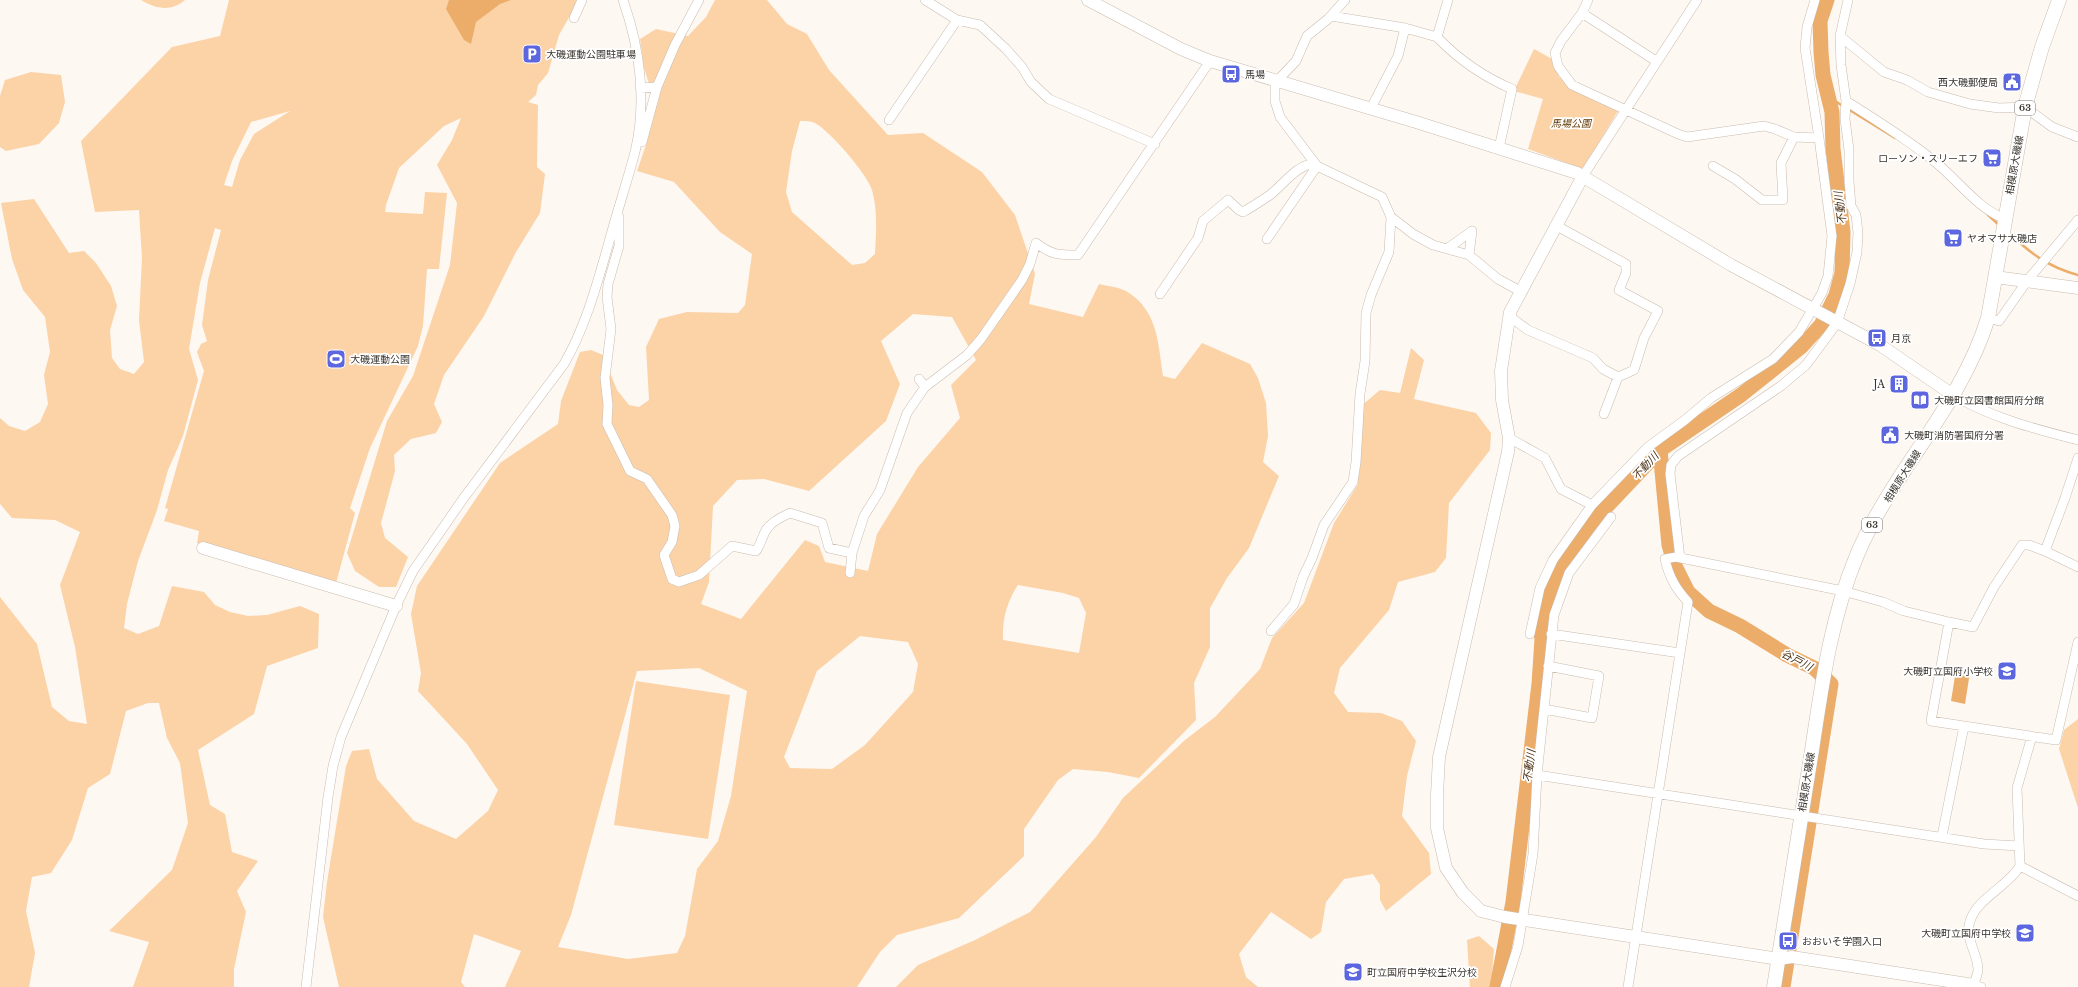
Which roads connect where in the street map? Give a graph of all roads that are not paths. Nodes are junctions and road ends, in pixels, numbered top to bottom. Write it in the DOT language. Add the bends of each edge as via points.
graph roads {
  1 [pos="582,0"];
  2 [pos="623,0"];
  3 [pos="698,0"];
  4 [pos="925,0"];
  5 [pos="1088,0"];
  6 [pos="1345,0"];
  7 [pos="1448,0"];
  8 [pos="1588,0"];
  9 [pos="1696,0"];
  10 [pos="1815,0"];
  11 [pos="1848,0"];
  12 [pos="2059,0"];
  13 [pos="1582,13"];
  14 [pos="1331,16"];
  15 [pos="574,18"];
  16 [pos="957,20"];
  17 [pos="1405,28"];
  18 [pos="1840,36"];
  19 [pos="1437,37"];
  20 [pos="1210,61"];
  21 [pos="1656,62"];
  22 [pos="1276,80"];
  23 [pos="657,87"];
  24 [pos="640,88"];
  25 [pos="1846,102"];
  26 [pos="2025,107"];
  27 [pos="1371,108"];
  28 [pos="1626,109"];
  29 [pos="889,120"];
  30 [pos="1794,137"];
  31 [pos="2078,137"];
  32 [pos="1819,138"];
  33 [pos="1155,144"];
  34 [pos="1499,148"];
  35 [pos="635,151"];
  36 [pos="1316,164"];
  37 [pos="1713,166"];
  38 [pos="1583,176"];
  39 [pos="619,206"];
  40 [pos="1391,217"];
  41 [pos="2005,220"];
  42 [pos="2078,220"];
  43 [pos="1557,226"];
  44 [pos="1267,239"];
  45 [pos="1448,248"];
  46 [pos="1469,254"];
  47 [pos="1995,276"];
  48 [pos="2027,281"];
  49 [pos="2078,288"];
  50 [pos="1520,291"];
  51 [pos="1160,294"];
  52 [pos="1510,312"];
  53 [pos="1816,312"];
  54 [pos="1988,318"];
  55 [pos="1836,322"];
  56 [pos="1618,377"];
  57 [pos="1953,395"];
  58 [pos="1604,414"];
  59 [pos="1509,438"];
  60 [pos="2078,440"];
  61 [pos="2078,458"];
  62 [pos="1592,505"];
  63 [pos="1611,517"];
  64 [pos="203,548"];
  65 [pos="2045,551"];
  66 [pos="852,553"];
  67 [pos="1678,557"];
  68 [pos="2078,567"];
  69 [pos="850,573"];
  70 [pos="1843,591"];
  71 [pos="396,606"];
  72 [pos="1949,622"];
  73 [pos="1271,631"];
  74 [pos="1530,634"];
  75 [pos="1551,634"];
  76 [pos="2078,642"];
  77 [pos="1680,653"];
  78 [pos="1548,666"];
  79 [pos="1544,709"];
  80 [pos="1964,726"];
  81 [pos="2032,736"];
  82 [pos="1537,775"];
  83 [pos="1658,794"];
  84 [pos="1806,816"];
  85 [pos="1942,836"];
  86 [pos="2019,846"];
  87 [pos="2020,866"];
  88 [pos="2078,896"];
  89 [pos="1522,920"];
  90 [pos="1635,937"];
  91 [pos="1785,958"];
  92 [pos="1977,986"];
  93 [pos="306,987"];
  94 [pos="1505,987"];
  95 [pos="1628,987"];
  96 [pos="1774,987"];
  1 -- 15 [label="street"];
  2 -- 24 [label="street" via="638,52"];
  3 -- 23 [label="street"];
  4 -- 16 [label="street"];
  5 -- 20 [label="street" via="1181,50"];
  6 -- 14 [label="street"];
  7 -- 19 [label="street"];
  8 -- 13 [label="street"];
  9 -- 21 [label="street"];
  10 -- 32 [label="street" via="1807,26 1805,48"];
  11 -- 18 [label="street"];
  12 -- 26 [label="main road, 相模原大磯線 / 63"];
  13 -- 21 [label="street"];
  13 -- 28 [label="street" via="1555,53 1558,66 1572,85"];
  14 -- 17 [label="street"];
  14 -- 22 [label="street" via="1307,36 1296,62"];
  16 -- 29 [label="street"];
  16 -- 33 [label="street" via="980,25 1022,67 1031,82 1049,99"];
  17 -- 19 [label="street"];
  17 -- 27 [label="street" via="1398,56"];
  18 -- 25 [label="street"];
  18 -- 26 [label="street" via="1884,72 1907,80 1928,92 1970,104 1999,108"];
  19 -- 34 [label="street" via="1451,52 1512,89"];
  20 -- 22 [label="street"];
  20 -- 33 [label="street"];
  21 -- 28 [label="street"];
  22 -- 27 [label="street"];
  22 -- 36 [label="street" via="1275,100 1280,117"];
  23 -- 24 [label="street"];
  23 -- 35 [label="street" via="641,142"];
  24 -- 35 [label="street" via="640,119"];
  25 -- 41 [label="street" via="1911,143 1936,162 1992,214"];
  25 -- 55 [label="street" via="1848,181 1858,233 1850,284"];
  26 -- 31 [label="street" via="2052,128"];
  26 -- 41 [label="main road, 相模原大磯線 / 63"];
  27 -- 34 [label="street"];
  28 -- 30 [label="street" via="1687,137 1764,126"];
  28 -- 38 [label="street"];
  30 -- 32 [label="street"];
  30 -- 37 [label="street" via="1781,163 1783,200 1762,200"];
  32 -- 53 [label="street" via="1832,249 1828,276"];
  33 -- 66 [label="street" via="1078,255 1047,252 1036,243 1022,280 981,339 967,355 922,383 907,413 880,490 864,516"];
  34 -- 38 [label="street"];
  35 -- 39 [label="street"];
  36 -- 40 [label="street" via="1382,196"];
  36 -- 44 [label="street"];
  36 -- 51 [label="street" via="1305,164 1270,194 1243,212 1228,200 1203,221 1198,238"];
  38 -- 43 [label="street"];
  38 -- 53 [label="street" via="1731,265"];
  39 -- 66 [label="street" via="619,246 607,296 611,329 605,378 607,424 630,471 647,479 672,515 675,526 672,542 664,555 672,579 679,582 699,575 732,546 756,551 766,530 778,519 790,513 822,523 829,548"];
  39 -- 71 [label="street" via="598,280 576,342 564,364 463,499 413,571"];
  40 -- 45 [label="street" via="1413,234 1434,245"];
  40 -- 73 [label="street" via="1389,252 1371,294 1366,313 1365,361 1353,482 1324,524 1294,604"];
  41 -- 47 [label="main road, 相模原大磯線 / 63"];
  42 -- 48 [label="street"];
  43 -- 50 [label="street"];
  43 -- 56 [label="street" via="1626,264 1626,273 1619,290 1658,311 1644,338 1634,370"];
  45 -- 46 [label="street"];
  45 -- 46 [label="street" via="1472,231"];
  46 -- 50 [label="street" via="1498,279"];
  47 -- 48 [label="street"];
  47 -- 54 [label="main road, 相模原大磯線 / 63"];
  48 -- 49 [label="street"];
  48 -- 54 [label="street" via="1999,321"];
  50 -- 52 [label="street"];
  52 -- 56 [label="street" via="1513,319 1528,330 1593,358 1603,369"];
  52 -- 59 [label="street" via="1501,371 1502,400"];
  53 -- 55 [label="street"];
  53 -- 62 [label="street" via="1773,359 1711,398 1648,446"];
  54 -- 57 [label="main road, 相模原大磯線 / 63" via="1978,346"];
  55 -- 57 [label="street" via="1897,355"];
  55 -- 67 [label="street" via="1806,365 1736,419 1678,456 1671,464"];
  56 -- 58 [label="street"];
  57 -- 60 [label="street" via="2009,421"];
  57 -- 70 [label="main road, 相模原大磯線 / 63" via="1872,525 1857,554"];
  59 -- 62 [label="street" via="1545,458 1561,489"];
  59 -- 89 [label="street" via="1508,452 1439,757 1437,828 1446,868 1463,893 1481,911"];
  61 -- 65 [label="street"];
  62 -- 74 [label="street" via="1553,560 1540,588"];
  63 -- 75 [label="street" via="1569,573 1554,615"];
  64 -- 71 [label="street"];
  65 -- 68 [label="street"];
  65 -- 72 [label="street" via="2030,545 2022,545 1994,587 1973,628"];
  66 -- 69 [label="street"];
  67 -- 70 [label="street"];
  67 -- 77 [label="street" via="1666,559 1669,574 1688,602"];
  70 -- 72 [label="street" via="1883,602 1904,611"];
  70 -- 84 [label="main road, 相模原大磯線 / 63" via="1824,677"];
  71 -- 93 [label="street" via="341,737 333,766 320,848"];
  72 -- 80 [label="street" via="1932,721"];
  75 -- 77 [label="street"];
  75 -- 78 [label="street"];
  76 -- 81 [label="street" via="2056,740"];
  77 -- 83 [label="street"];
  78 -- 79 [label="street"];
  78 -- 79 [label="street" via="1599,676 1592,718"];
  79 -- 82 [label="street"];
  80 -- 81 [label="street"];
  80 -- 85 [label="street"];
  81 -- 86 [label="street" via="2017,788"];
  82 -- 83 [label="street"];
  82 -- 89 [label="street" via="1533,854"];
  83 -- 84 [label="street"];
  83 -- 90 [label="street"];
  84 -- 85 [label="street"];
  84 -- 91 [label="main road, 相模原大磯線 / 63"];
  85 -- 86 [label="street" via="1984,844"];
  86 -- 87 [label="street"];
  87 -- 88 [label="street"];
  87 -- 92 [label="street" via="2015,875 1972,915 1969,935 1978,970"];
  89 -- 90 [label="street"];
  89 -- 94 [label="street" via="1518,946"];
  90 -- 91 [label="street"];
  90 -- 95 [label="street"];
  91 -- 92 [label="street"];
  91 -- 96 [label="main road, 相模原大磯線 / 63"];
}
